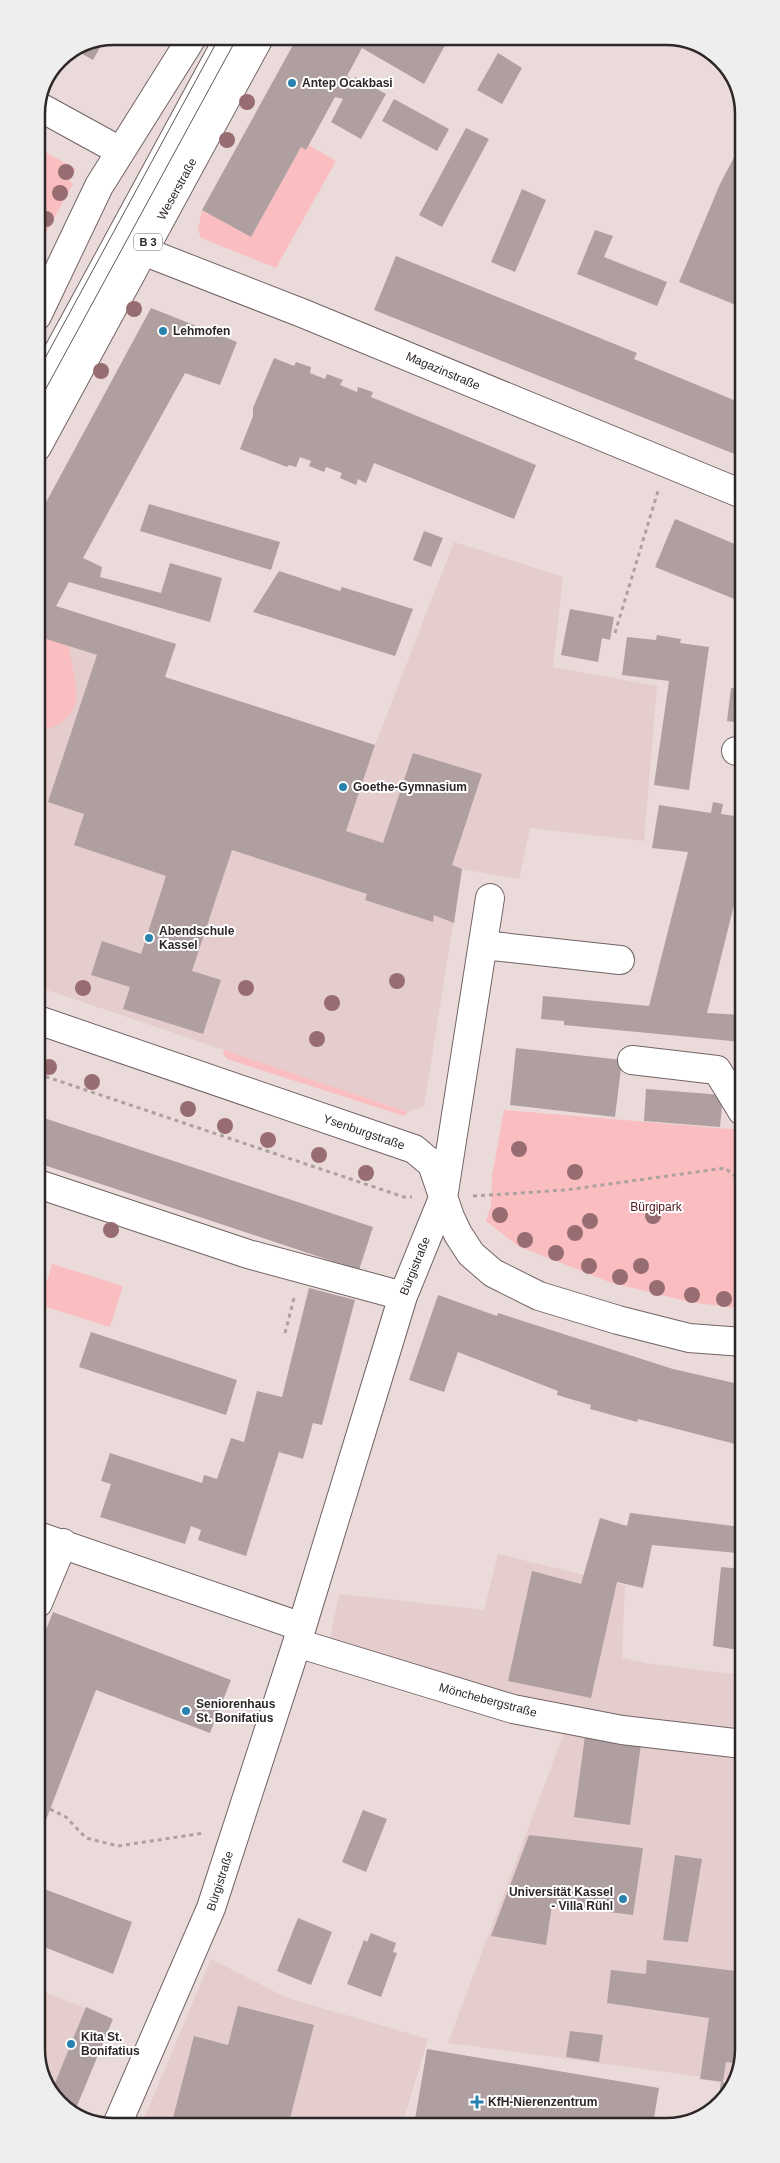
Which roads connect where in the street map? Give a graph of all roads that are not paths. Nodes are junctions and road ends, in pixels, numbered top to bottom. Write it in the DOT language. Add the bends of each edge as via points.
graph roads {
  1 [pos="187,45"];
  2 [pos="225,45"];
  3 [pos="255,45"];
  4 [pos="45,110"];
  5 [pos="120,151"];
  6 [pos="144,250"];
  7 [pos="45,299"];
  8 [pos="45,376"];
  9 [pos="45,432"];
  10 [pos="735,491"];
  11 [pos="490,898"];
  12 [pos="482,945"];
  13 [pos="620,960"];
  14 [pos="45,1022"];
  15 [pos="632,1060"];
  16 [pos="735,1100"];
  17 [pos="45,1186"];
  18 [pos="443,1198"];
  19 [pos="403,1296"];
  20 [pos="735,1341"];
  21 [pos="50,1540"];
  22 [pos="45,1566"];
  23 [pos="300,1635"];
  24 [pos="735,1743"];
  25 [pos="119,2118"];
  1 -- 5 [label="street"];
  2 -- 8 [label="street"];
  3 -- 6 [label="street, Weserstraße / B 3"];
  4 -- 5 [label="street"];
  5 -- 7 [label="street" via="99,186"];
  6 -- 9 [label="street, Weserstraße / B 3"];
  6 -- 10 [label="street, Magazinstraße"];
  11 -- 12 [label="street, Bürgistraße"];
  12 -- 13 [label="street"];
  12 -- 18 [label="street, Bürgistraße"];
  14 -- 18 [label="street, Ysenburgstraße" via="414,1149 432,1164"];
  15 -- 16 [label="street" via="717,1070"];
  17 -- 19 [label="street" via="248,1254"];
  18 -- 19 [label="street, Bürgistraße"];
  18 -- 20 [label="street, Ysenburgstraße" via="458,1234 471,1254 493,1273 539,1296 689,1338"];
  19 -- 23 [label="street, Bürgistraße"];
  21 -- 22 [label="street"];
  21 -- 23 [label="street"];
  23 -- 24 [label="street, Mönchebergstraße" via="513,1709 622,1730"];
  23 -- 25 [label="street, Bürgistraße" via="211,1908"];
}
